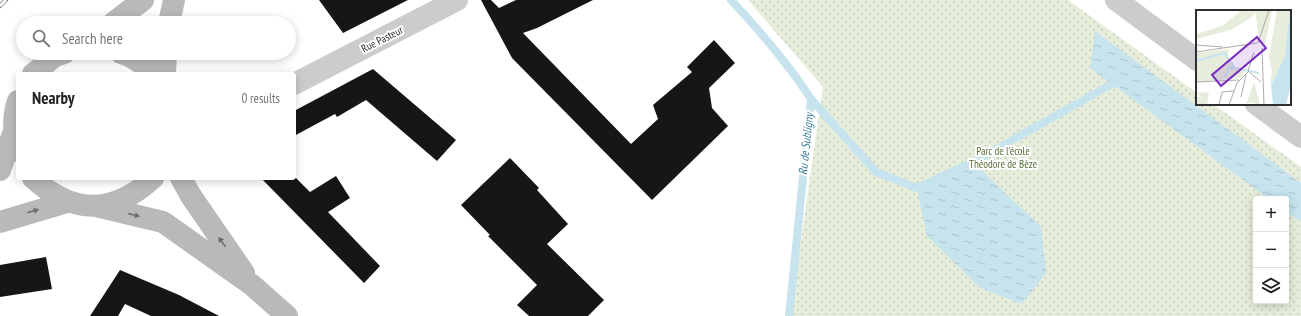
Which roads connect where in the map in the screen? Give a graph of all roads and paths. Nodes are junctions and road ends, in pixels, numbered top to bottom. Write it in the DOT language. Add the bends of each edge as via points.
graph roads {
  1 [pos="144,0"];
  2 [pos="174,0"];
  3 [pos="457,0"];
  4 [pos="1116,0"];
  5 [pos="122,16"];
  6 [pos="171,16"];
  7 [pos="1196,59"];
  8 [pos="50,60"];
  9 [pos="134,60"];
  10 [pos="166,60"];
  11 [pos="35,72"];
  12 [pos="150,72"];
  13 [pos="165,72"];
  14 [pos="301,81"];
  15 [pos="1257,105"];
  16 [pos="16,107"];
  17 [pos="1301,137"];
  18 [pos="16,143"];
  19 [pos="0,170"];
  20 [pos="35,180"];
  21 [pos="151,180"];
  22 [pos="182,180"];
  23 [pos="67,202"];
  24 [pos="96,206"];
  25 [pos="0,222"];
  26 [pos="252,285"];
  27 [pos="287,316"];
  1 -- 5 [label="main road"];
  2 -- 6 [label="main road"];
  3 -- 14 [label="street, Rue Pasteur"];
  4 -- 7 [label="street"];
  8 -- 11 [label="main road"];
  9 -- 12 [label="main road"];
  10 -- 13 [label="main road"];
  15 -- 17 [label="street"];
  16 -- 18 [label="main road"];
  18 -- 19 [label="main road"];
  20 -- 23 [label="main road" via="47,191"];
  21 -- 24 [label="main road" via="138,192 118,202"];
  26 -- 22 [label="main road, one-way" via="190,196"];
  23 -- 24 [label="main road"];
  25 -- 23 [label="main road, one-way"];
  24 -- 26 [label="main road, one-way" via="163,222"];
  26 -- 27 [label="main road"];
}
